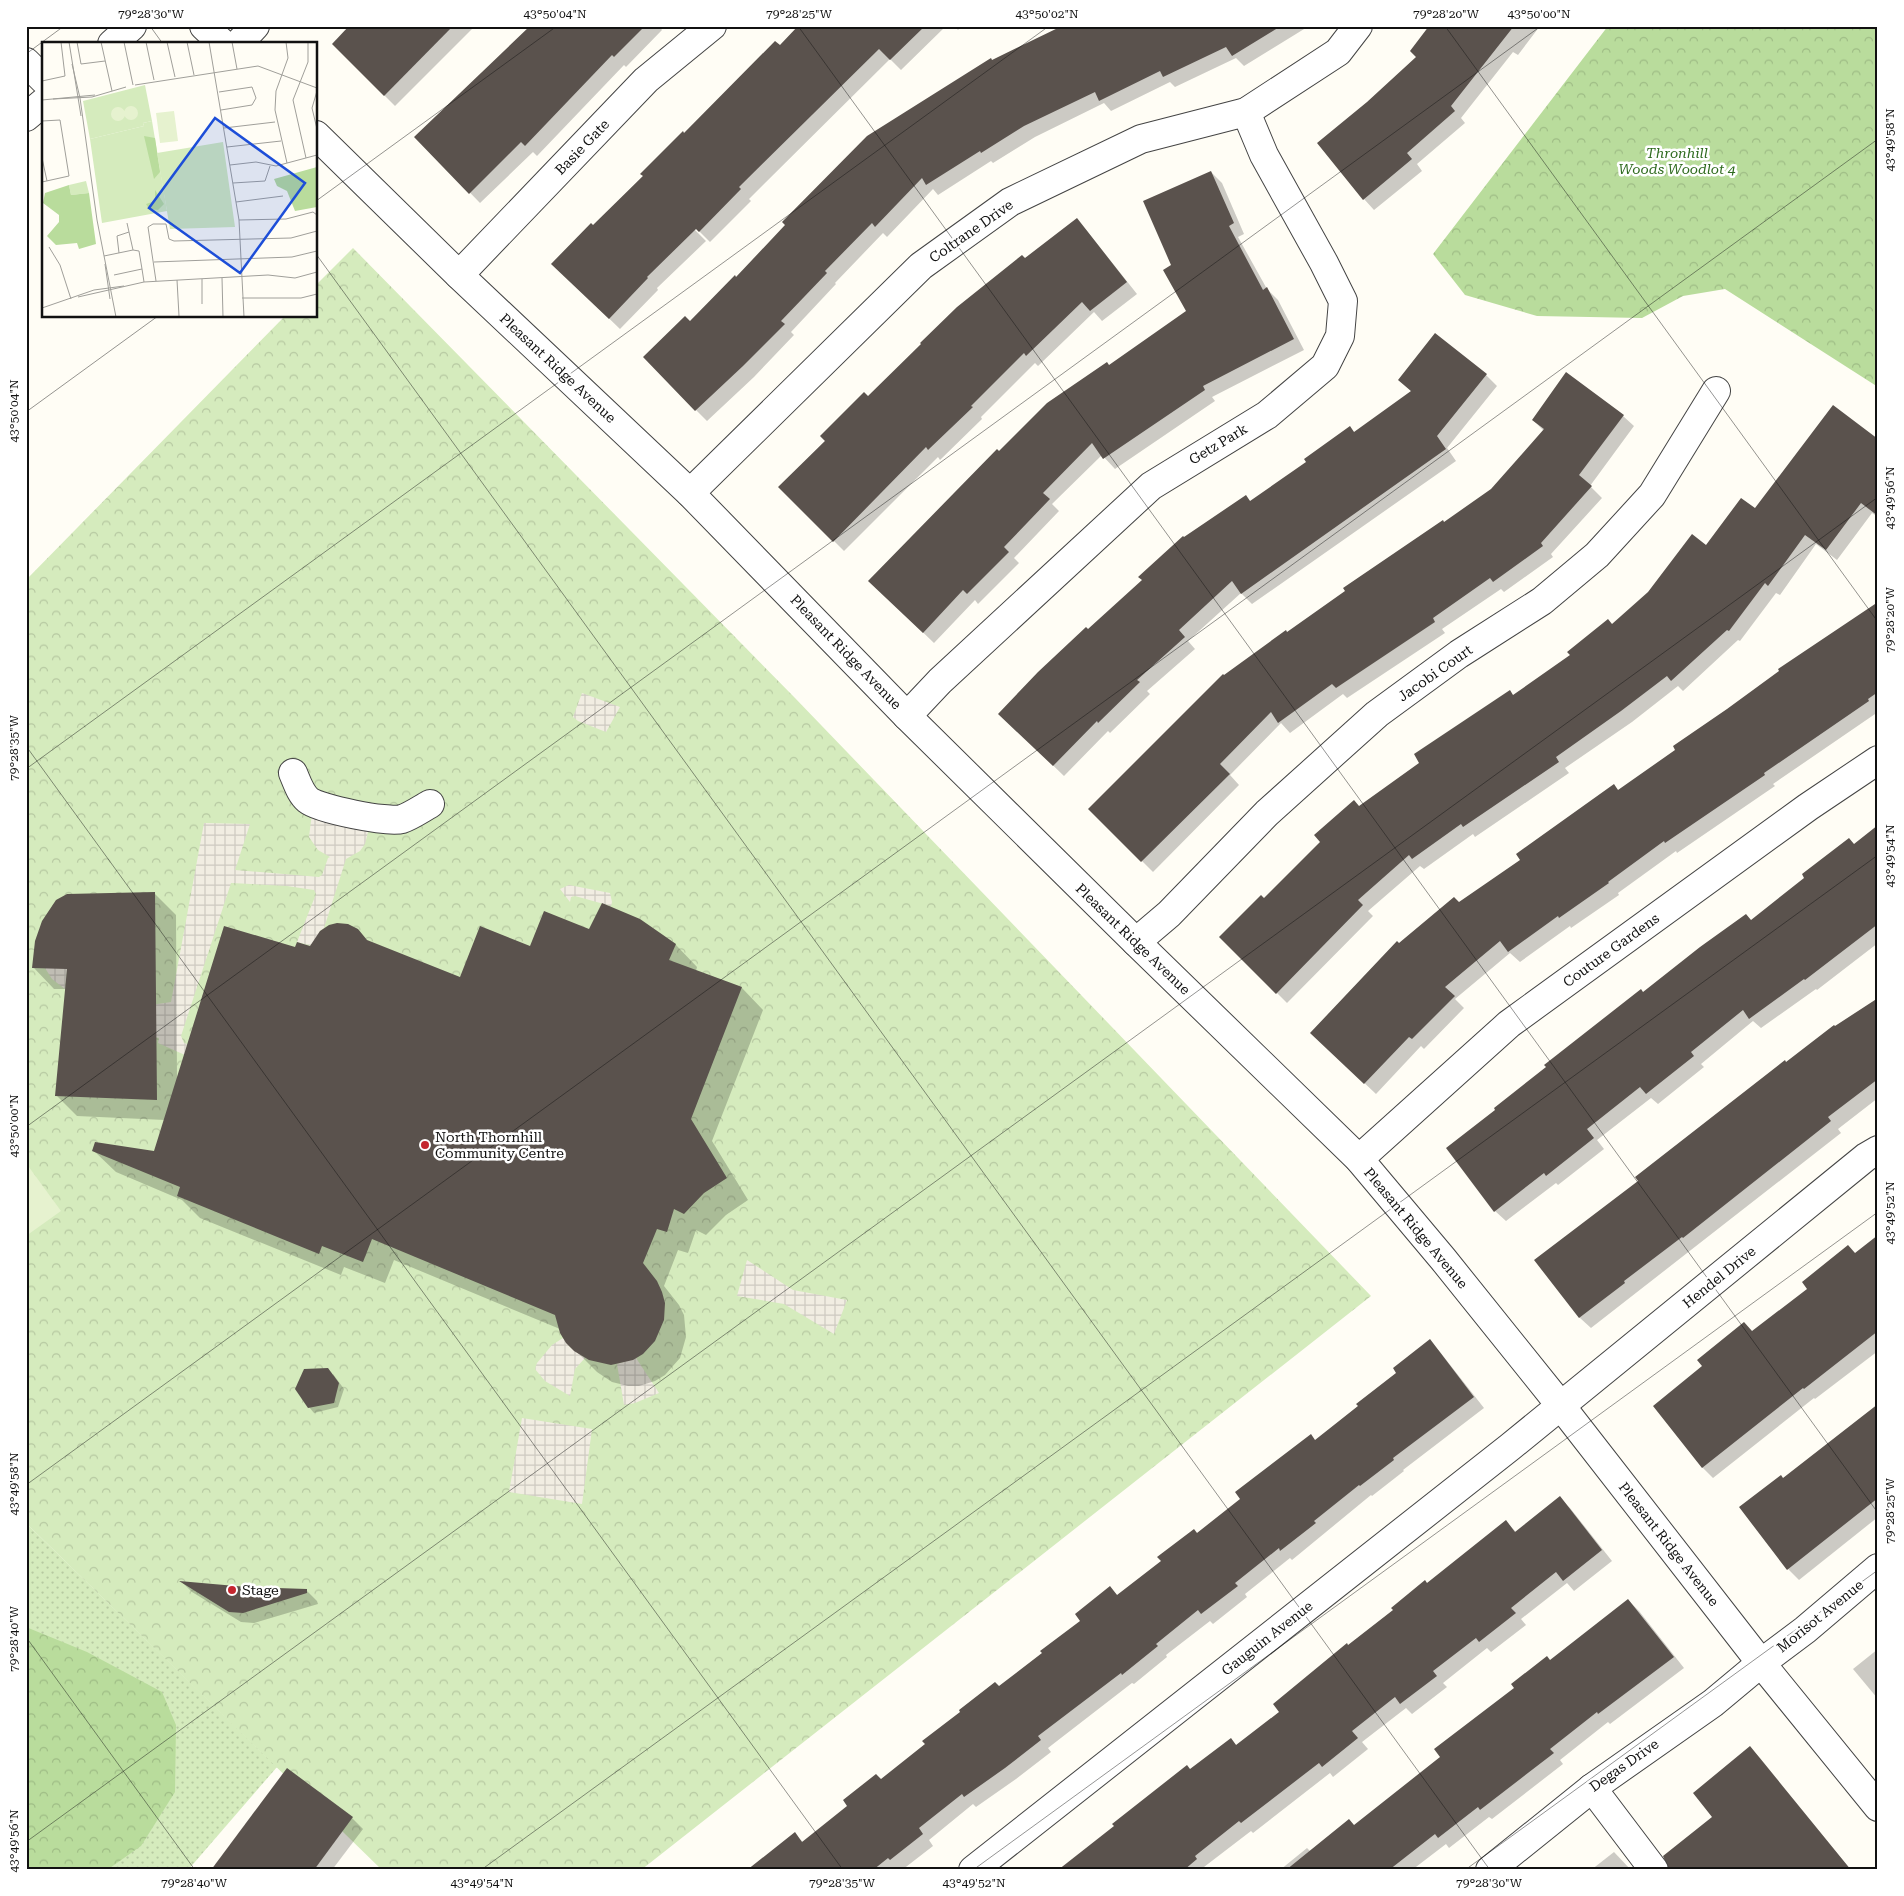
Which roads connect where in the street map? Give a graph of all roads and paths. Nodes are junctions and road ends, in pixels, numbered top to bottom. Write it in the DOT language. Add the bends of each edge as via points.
graph roads {
  1 [pos="132,26"];
  2 [pos="204,26"];
  3 [pos="255,26"];
  4 [pos="712,26"];
  5 [pos="1358,26"];
  6 [pos="114,42"];
  7 [pos="221,42"];
  8 [pos="240,42"];
  9 [pos="26,62"];
  10 [pos="42,78"];
  11 [pos="42,104"];
  12 [pos="1246,112"];
  13 [pos="26,117"];
  14 [pos="318,137"];
  15 [pos="459,274"];
  16 [pos="1716,391"];
  17 [pos="690,493"];
  18 [pos="907,716"];
  19 [pos="1878,760"];
  20 [pos="293,773"];
  21 [pos="430,804"];
  22 [pos="1136,942"];
  23 [pos="1878,1150"];
  24 [pos="1359,1159"];
  25 [pos="1561,1406"];
  26 [pos="1878,1568"];
  27 [pos="1761,1663"];
  28 [pos="1592,1788"];
  29 [pos="1878,1807"];
  30 [pos="973,1870"];
  31 [pos="1490,1870"];
  32 [pos="1654,1870"];
  1 -- 6 [label="street"];
  2 -- 7 [label="street"];
  3 -- 8 [label="street"];
  4 -- 15 [label="street, Basie Gate" via="646,80"];
  5 -- 12 [label="street, Coltrane Drive" via="1338,52"];
  9 -- 10 [label="street"];
  11 -- 13 [label="street"];
  12 -- 17 [label="street, Coltrane Drive" via="1141,139 1010,202 921,266"];
  12 -- 18 [label="street, Getz Park" via="1264,155 1343,301 1340,336 1325,366 1267,414 1151,486"];
  14 -- 15 [label="street, Pleasant Ridge Avenue"];
  15 -- 17 [label="street, Pleasant Ridge Avenue"];
  16 -- 22 [label="street, Jacobi Court" via="1652,495 1597,554 1542,601 1460,654 1377,714 1267,813 1169,914"];
  17 -- 18 [label="street, Pleasant Ridge Avenue"];
  18 -- 22 [label="street, Pleasant Ridge Avenue"];
  19 -- 24 [label="street, Couture Gardens" via="1808,807 1509,1024"];
  20 -- 21 [label="street" via="308,800 322,806 385,820 402,819"];
  22 -- 24 [label="street, Pleasant Ridge Avenue"];
  23 -- 25 [label="street, Hendel Drive"];
  24 -- 25 [label="street, Pleasant Ridge Avenue"];
  25 -- 27 [label="street, Pleasant Ridge Avenue"];
  25 -- 30 [label="street, Gauguin Avenue"];
  26 -- 27 [label="street, Morisot Avenue"];
  27 -- 28 [label="street, Degas Drive" via="1713,1703"];
  27 -- 29 [label="street, Pleasant Ridge Avenue"];
  28 -- 31 [label="street, Degas Drive"];
  28 -- 32 [label="street"];
}
